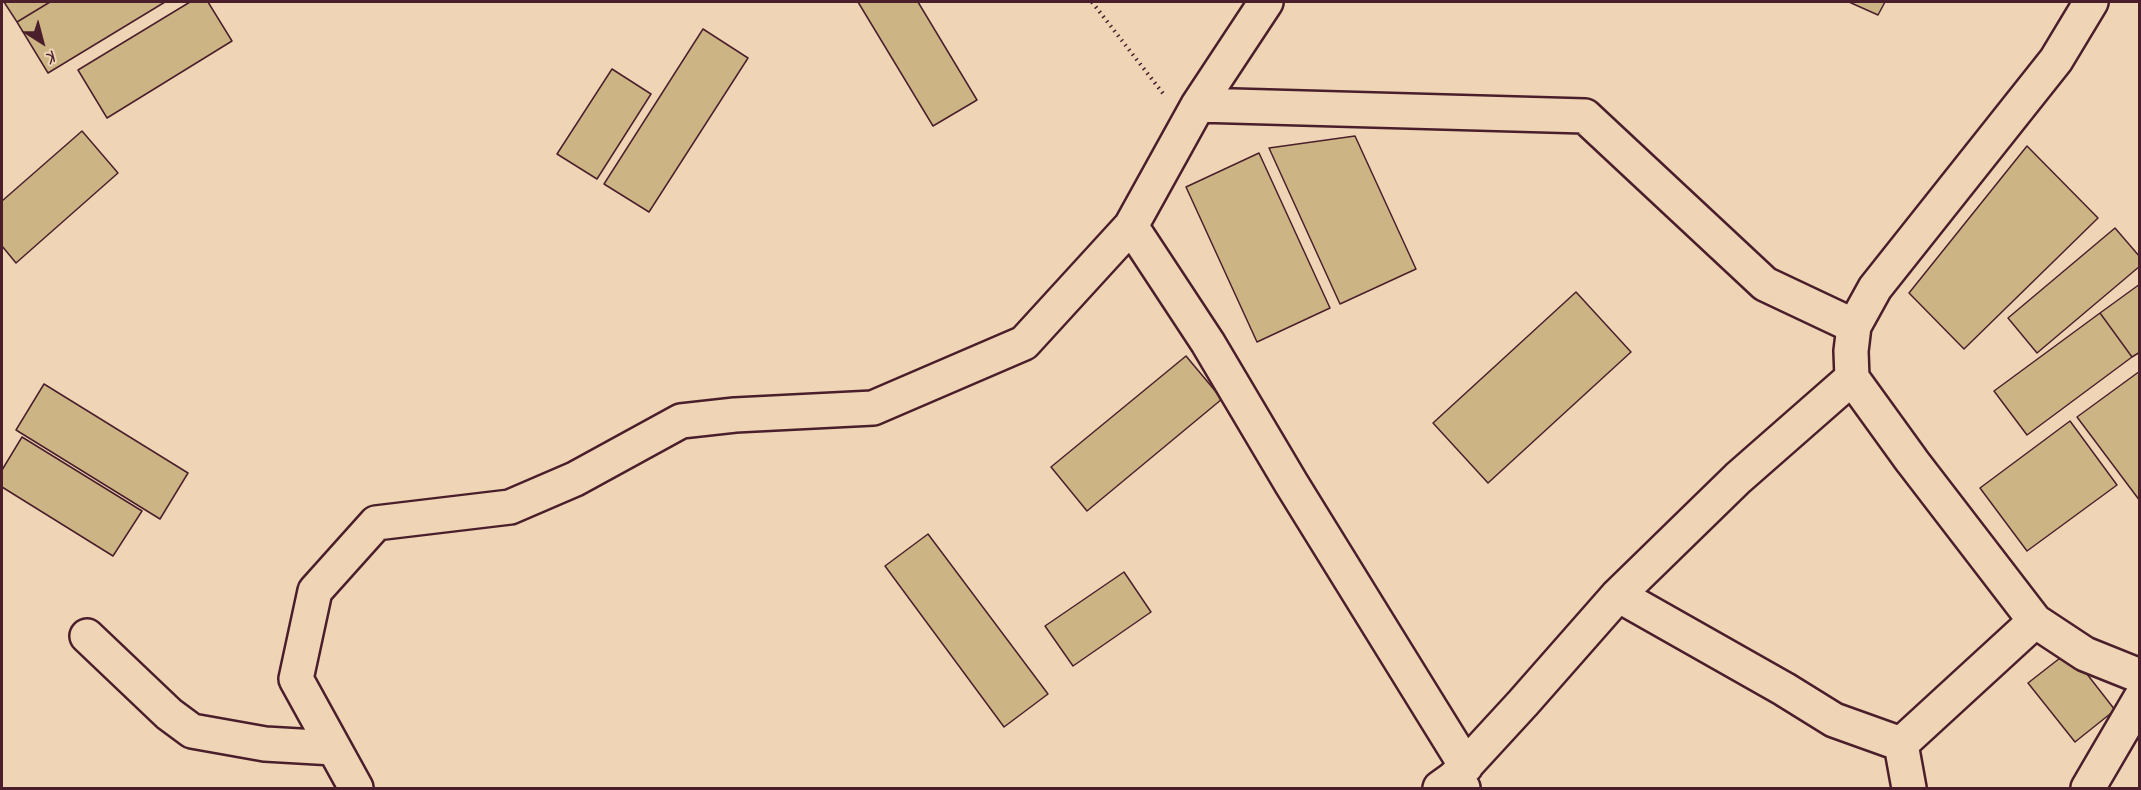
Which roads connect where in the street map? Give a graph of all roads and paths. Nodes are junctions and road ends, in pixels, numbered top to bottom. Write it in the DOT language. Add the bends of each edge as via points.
graph roads {
  1 [pos="1092,2"];
  2 [pos="1266,2"];
  3 [pos="2091,2"];
  4 [pos="1198,105"];
  5 [pos="1131,226"];
  6 [pos="1854,326"];
  7 [pos="1852,378"];
  8 [pos="1618,595"];
  9 [pos="2035,621"];
  10 [pos="87,636"];
  11 [pos="2139,676"];
  12 [pos="2139,699"];
  13 [pos="1901,744"];
  14 [pos="334,748"];
  15 [pos="1456,780"];
  16 [pos="356,789"];
  17 [pos="1909,789"];
  18 [pos="2088,789"];
  1 -- 4 [label="path" via="1170,102"];
  2 -- 4 [label="street"];
  3 -- 6 [label="street" via="2056,60 1875,288"];
  4 -- 5 [label="street"];
  4 -- 6 [label="street" via="1585,116 1765,284"];
  5 -- 14 [label="street" via="1023,343 873,408 681,421 575,479 510,507 376,523 315,591 296,679"];
  5 -- 15 [label="street" via="1208,343"];
  6 -- 7 [label="street"];
  7 -- 8 [label="street" via="1738,478"];
  7 -- 9 [label="street"];
  8 -- 13 [label="street" via="1834,720"];
  8 -- 15 [label="street"];
  9 -- 11 [label="street" via="2085,654"];
  9 -- 13 [label="street"];
  10 -- 14 [label="street" via="192,731 265,744"];
  12 -- 18 [label="street"];
  13 -- 17 [label="street"];
  14 -- 16 [label="street"];
}
